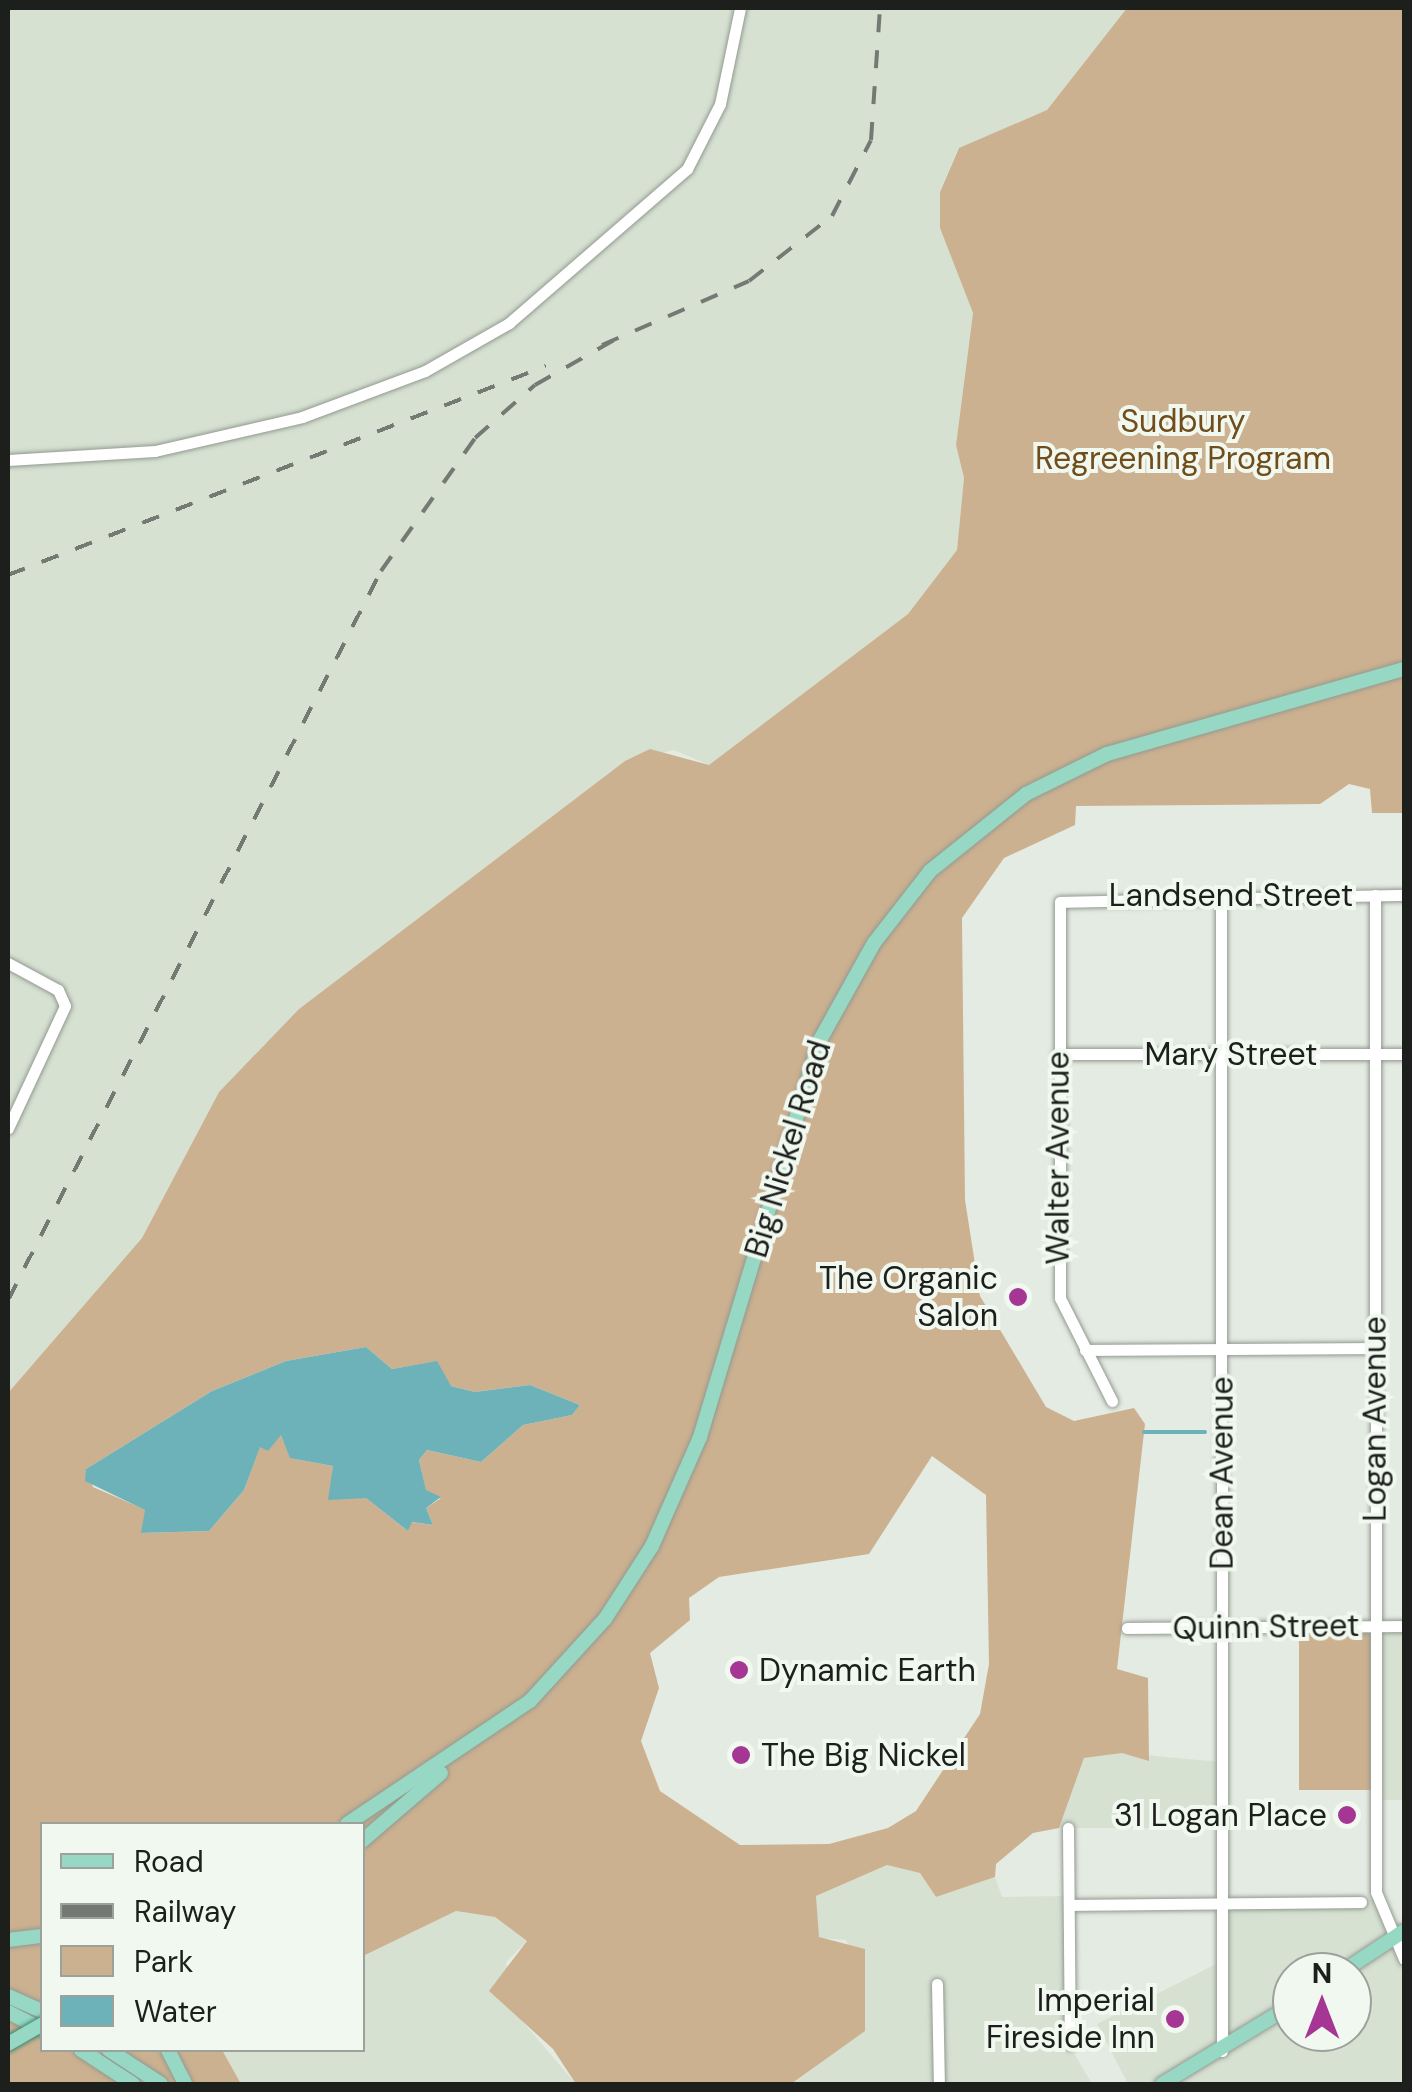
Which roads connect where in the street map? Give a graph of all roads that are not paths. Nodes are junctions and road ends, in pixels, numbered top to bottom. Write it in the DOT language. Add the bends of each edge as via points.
graph roads {
  1 [pos="740,8"];
  2 [pos="8,460"];
  3 [pos="1404,669"];
  4 [pos="1221,894"];
  5 [pos="1376,895"];
  6 [pos="1404,896"];
  7 [pos="1060,902"];
  8 [pos="8,963"];
  9 [pos="1058,1054"];
  10 [pos="1221,1054"];
  11 [pos="1376,1054"];
  12 [pos="1404,1054"];
  13 [pos="8,1128"];
  14 [pos="1222,1348"];
  15 [pos="1376,1348"];
  16 [pos="1085,1350"];
  17 [pos="1112,1401"];
  18 [pos="1375,1626"];
  19 [pos="1404,1626"];
  20 [pos="1127,1628"];
  21 [pos="1222,1628"];
  22 [pos="451,1762"];
  23 [pos="350,1822"];
  24 [pos="1068,1828"];
  25 [pos="365,1838"];
  26 [pos="1360,1902"];
  27 [pos="1222,1903"];
  28 [pos="1068,1904"];
  29 [pos="1399,1934"];
  30 [pos="40,1936"];
  31 [pos="8,1940"];
  32 [pos="1372,1952"];
  33 [pos="1404,1958"];
  34 [pos="937,1984"];
  35 [pos="8,1996"];
  36 [pos="40,2011"];
  37 [pos="8,2012"];
  38 [pos="1272,2018"];
  39 [pos="40,2025"];
  40 [pos="40,2027"];
  41 [pos="8,2044"];
  42 [pos="1070,2044"];
  43 [pos="1222,2051"];
  44 [pos="84,2052"];
  45 [pos="111,2052"];
  46 [pos="169,2052"];
  47 [pos="134,2084"];
  48 [pos="161,2084"];
  49 [pos="185,2084"];
  50 [pos="939,2084"];
  51 [pos="1162,2084"];
  1 -- 2 [label="street" via="720,104 686,169 509,323 425,371 302,417 155,451"];
  3 -- 22 [label="main road, Big Nickel Road" via="1108,754 1003,809 915,887 820,1040 700,1437 664,1524 566,1666"];
  4 -- 5 [label="street, Landsend Street"];
  4 -- 7 [label="street, Landsend Street"];
  4 -- 10 [label="street, Dean Avenue"];
  5 -- 6 [label="street, Landsend Street"];
  5 -- 11 [label="street, Logan Avenue"];
  7 -- 9 [label="street, Walter Avenue"];
  8 -- 13 [label="street" via="58,990 65,1006"];
  9 -- 10 [label="street, Mary Street"];
  9 -- 16 [label="street, Walter Avenue" via="1060,1298"];
  10 -- 11 [label="street, Mary Street"];
  10 -- 14 [label="street, Dean Avenue"];
  11 -- 12 [label="street, Mary Street"];
  11 -- 15 [label="street, Logan Avenue"];
  14 -- 15 [label="street"];
  14 -- 16 [label="street"];
  14 -- 21 [label="street, Dean Avenue"];
  15 -- 18 [label="street, Logan Avenue"];
  16 -- 17 [label="street, Walter Avenue"];
  18 -- 19 [label="street, Quinn Street"];
  18 -- 21 [label="street, Quinn Street"];
  18 -- 29 [label="street, Logan Avenue" via="1376,1892"];
  20 -- 21 [label="street, Quinn Street"];
  21 -- 27 [label="street, Dean Avenue"];
  22 -- 23 [label="main road, Big Nickel Road"];
  22 -- 25 [label="main road"];
  24 -- 28 [label="street"];
  26 -- 27 [label="street"];
  27 -- 28 [label="street"];
  27 -- 43 [label="street, Dean Avenue"];
  28 -- 42 [label="street"];
  29 -- 32 [label="main road"];
  29 -- 33 [label="street, Logan Avenue"];
  30 -- 31 [label="main road"];
  34 -- 50 [label="street"];
  35 -- 36 [label="main road"];
  37 -- 39 [label="main road"];
  38 -- 43 [label="main road"];
  40 -- 41 [label="main road, bridge"];
  43 -- 51 [label="main road"];
  44 -- 47 [label="main road"];
  45 -- 48 [label="main road"];
  46 -- 49 [label="main road"];
}
